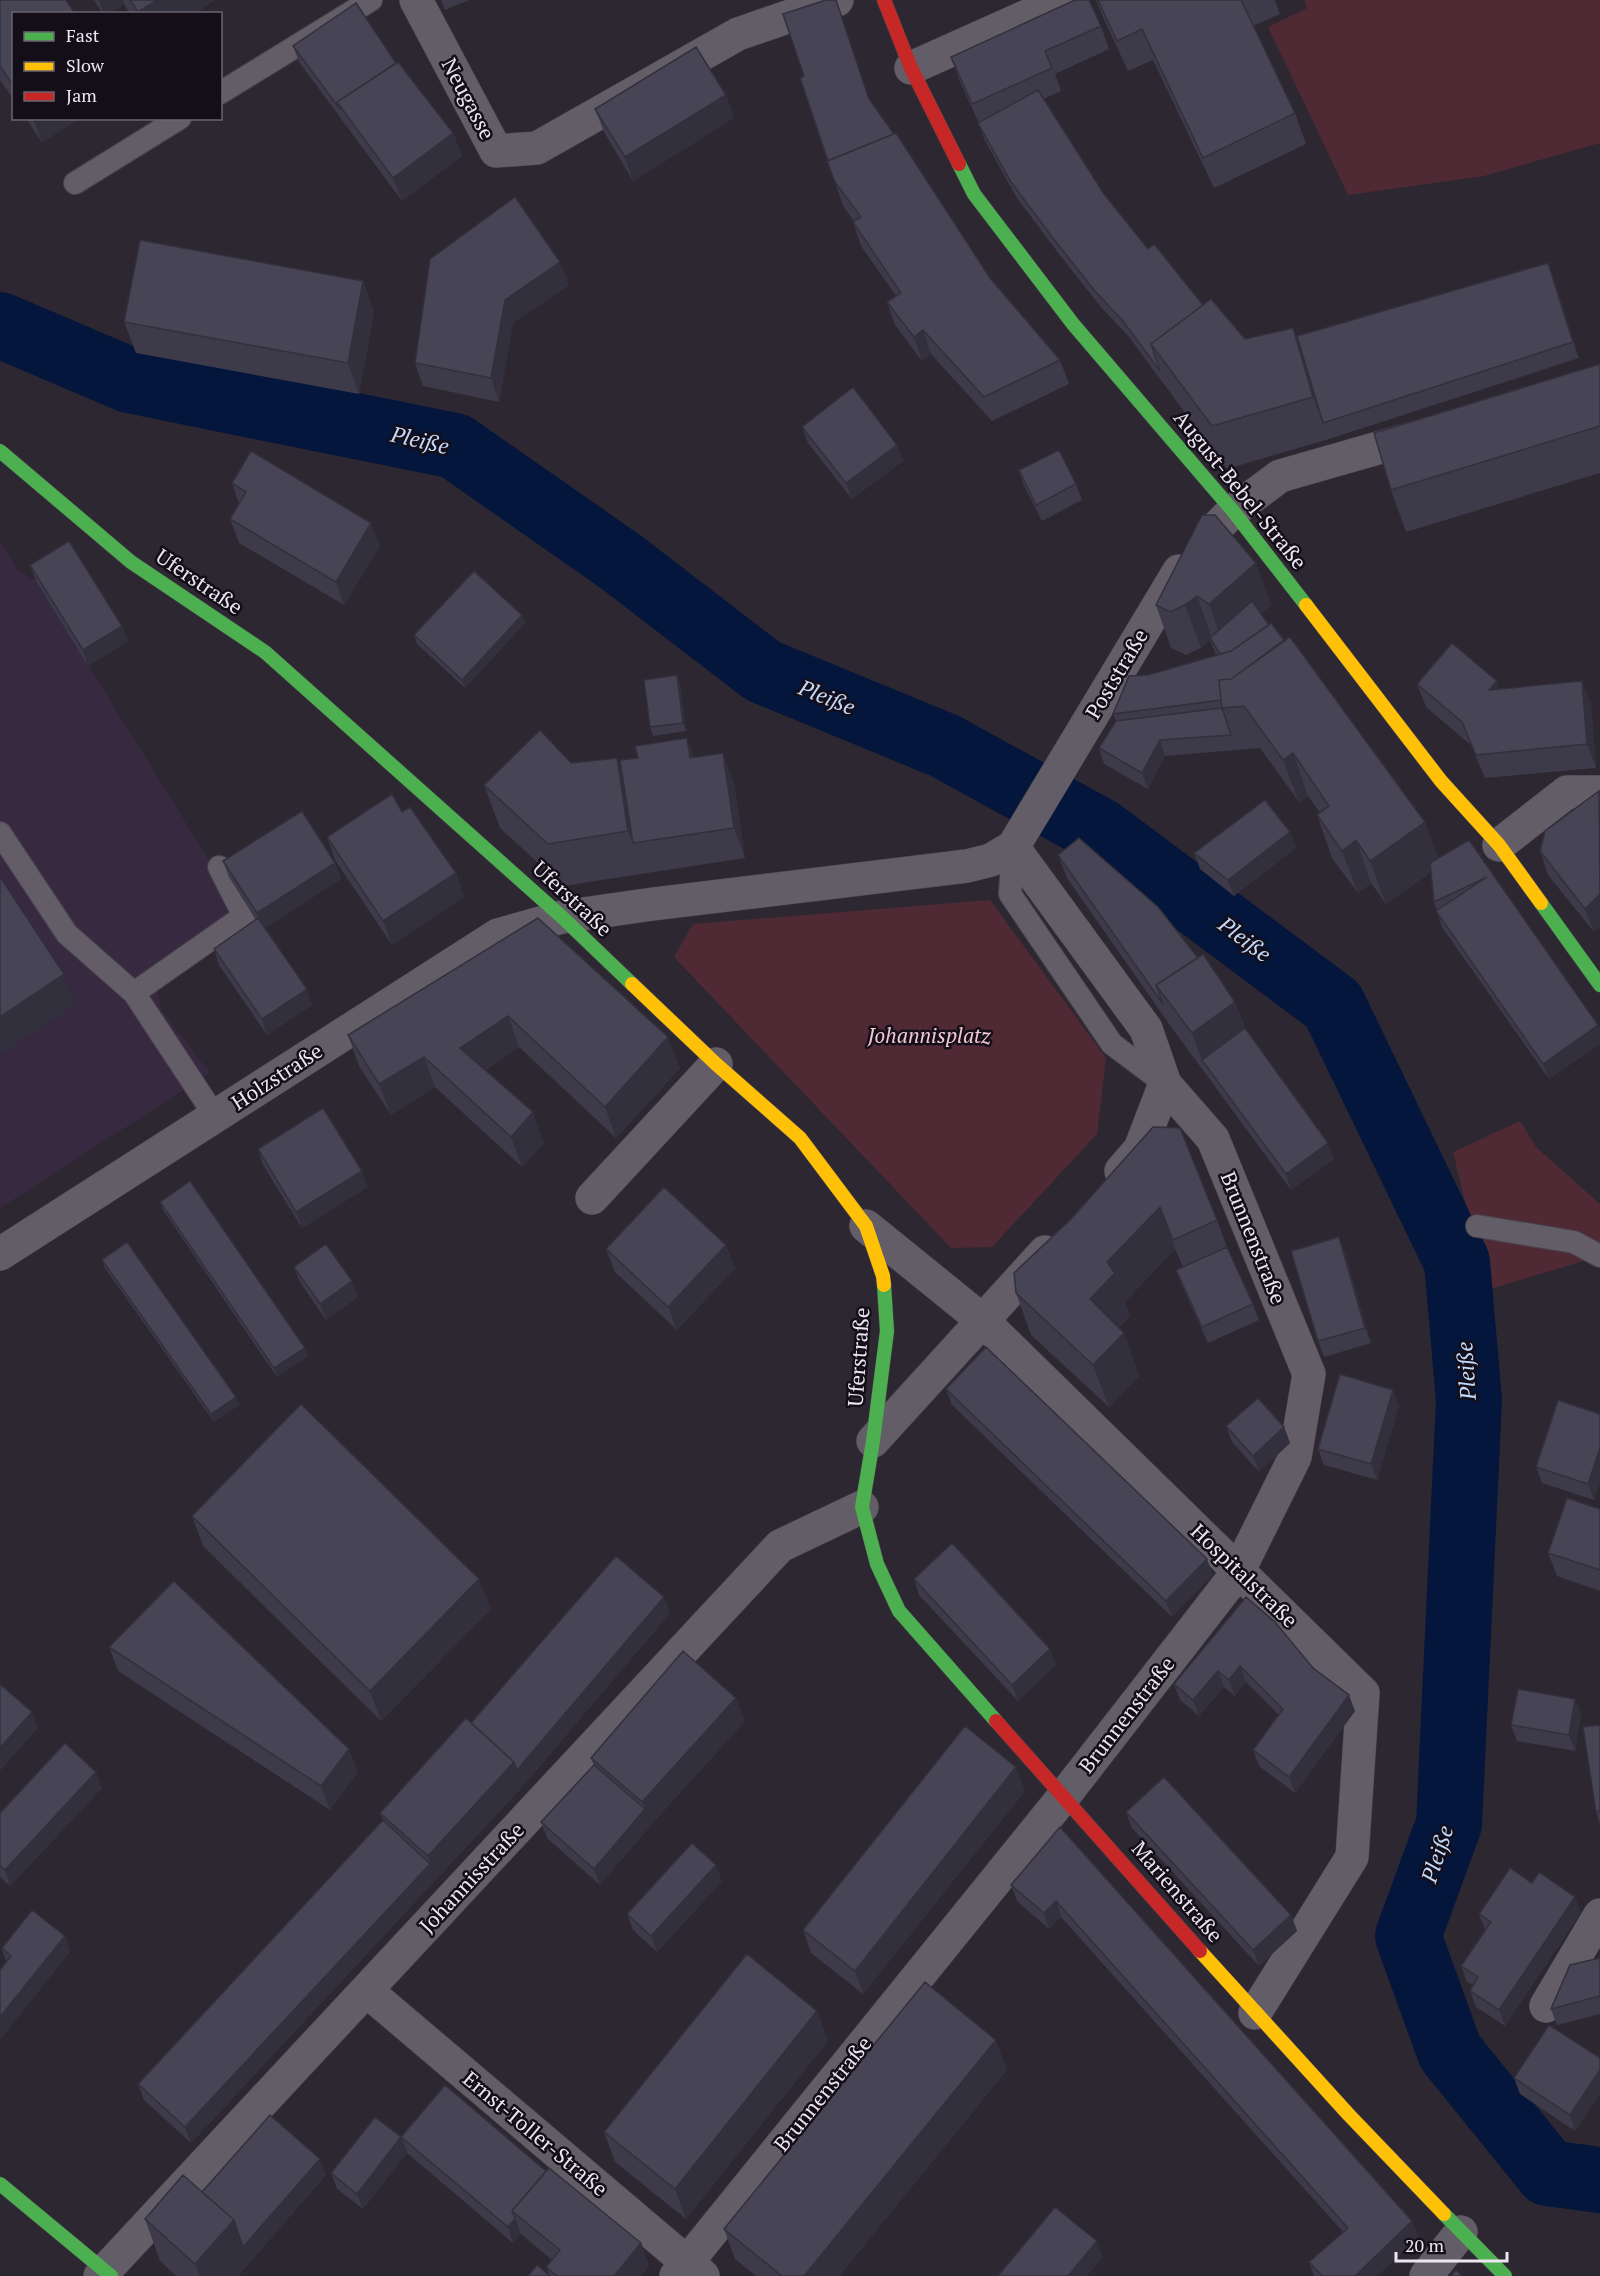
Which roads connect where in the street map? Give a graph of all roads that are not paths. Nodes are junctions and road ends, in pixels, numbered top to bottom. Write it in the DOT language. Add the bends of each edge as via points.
graph roads {
  1 [pos="371,0"];
  2 [pos="416,0"];
  3 [pos="837,0"];
  4 [pos="884,0"];
  5 [pos="1063,0"];
  6 [pos="911,68"];
  7 [pos="222,92"];
  8 [pos="177,120"];
  9 [pos="75,183"];
  10 [pos="1452,426"];
  11 [pos="0,451"];
  12 [pos="1233,511"];
  13 [pos="1600,792"];
  14 [pos="0,833"];
  15 [pos="1019,838"];
  16 [pos="1498,845"];
  17 [pos="219,867"];
  18 [pos="562,916"];
  19 [pos="1600,985"];
  20 [pos="134,993"];
  21 [pos="716,1064"];
  22 [pos="1166,1084"];
  23 [pos="215,1116"];
  24 [pos="1100,1193"];
  25 [pos="592,1198"];
  26 [pos="866,1226"];
  27 [pos="1477,1226"];
  28 [pos="1068,1227"];
  29 [pos="0,1254"];
  30 [pos="1600,1256"];
  31 [pos="982,1320"];
  32 [pos="873,1442"];
  33 [pos="862,1507"];
  34 [pos="1238,1572"];
  35 [pos="1064,1796"];
  36 [pos="1600,1915"];
  37 [pos="367,1991"];
  38 [pos="1546,2006"];
  39 [pos="1255,2013"];
  40 [pos="0,2184"];
  41 [pos="1461,2232"];
  42 [pos="688,2271"];
  43 [pos="105,2274"];
  44 [pos="1426,2276"];
  45 [pos="1505,2276"];
  1 -- 7 [label="lane"];
  2 -- 3 [label="street, Neugasse" via="496,151 537,148 738,34"];
  4 -- 6 [label="street, August-Bebel-Straße"];
  5 -- 6 [label="street"];
  6 -- 12 [label="street, August-Bebel-Straße" via="974,194 1073,324"];
  8 -- 9 [label="lane"];
  10 -- 12 [label="street, Poststraße" via="1280,476"];
  11 -- 18 [label="street, Uferstraße" via="131,562 265,652"];
  12 -- 15 [label="street, Poststraße" via="1190,554"];
  12 -- 16 [label="street, August-Bebel-Straße" via="1441,782"];
  13 -- 16 [label="street" via="1567,792"];
  14 -- 20 [label="lane" via="67,934"];
  15 -- 18 [label="street" via="991,860 968,866"];
  15 -- 22 [label="street" via="1146,1029"];
  16 -- 19 [label="street, August-Bebel-Straße"];
  17 -- 20 [label="lane" via="244,916"];
  18 -- 21 [label="street, Uferstraße"];
  18 -- 23 [label="street, Holzstraße" via="498,935"];
  20 -- 23 [label="lane"];
  21 -- 25 [label="street"];
  21 -- 26 [label="street, Uferstraße" via="800,1138"];
  22 -- 24 [label="street" via="1140,1149"];
  22 -- 34 [label="street, Brunnenstraße" via="1213,1139 1309,1374 1295,1457"];
  23 -- 29 [label="street, Holzstraße"];
  26 -- 31 [label="street, Hospitalstraße"];
  26 -- 32 [label="street, Uferstraße" via="883,1276 886,1331"];
  27 -- 30 [label="lane" via="1574,1242"];
  28 -- 31 [label="street"];
  31 -- 32 [label="street"];
  31 -- 34 [label="street, Hospitalstraße"];
  32 -- 33 [label="street, Uferstraße"];
  33 -- 35 [label="street, Marienstraße" via="877,1564 899,1611"];
  33 -- 37 [label="street, Johannisstraße" via="780,1546"];
  34 -- 35 [label="street, Brunnenstraße"];
  34 -- 39 [label="street, Hospitalstraße" via="1363,1693 1352,1857"];
  35 -- 39 [label="street, Marienstraße"];
  35 -- 42 [label="street, Brunnenstraße"];
  36 -- 38 [label="street"];
  37 -- 42 [label="street, Ernst-Toller-Straße"];
  37 -- 43 [label="street, Johannisstraße"];
  39 -- 41 [label="street, Marienstraße"];
  40 -- 43 [label="street"];
  41 -- 44 [label="street"];
  41 -- 45 [label="street, Marienstraße"];
}
